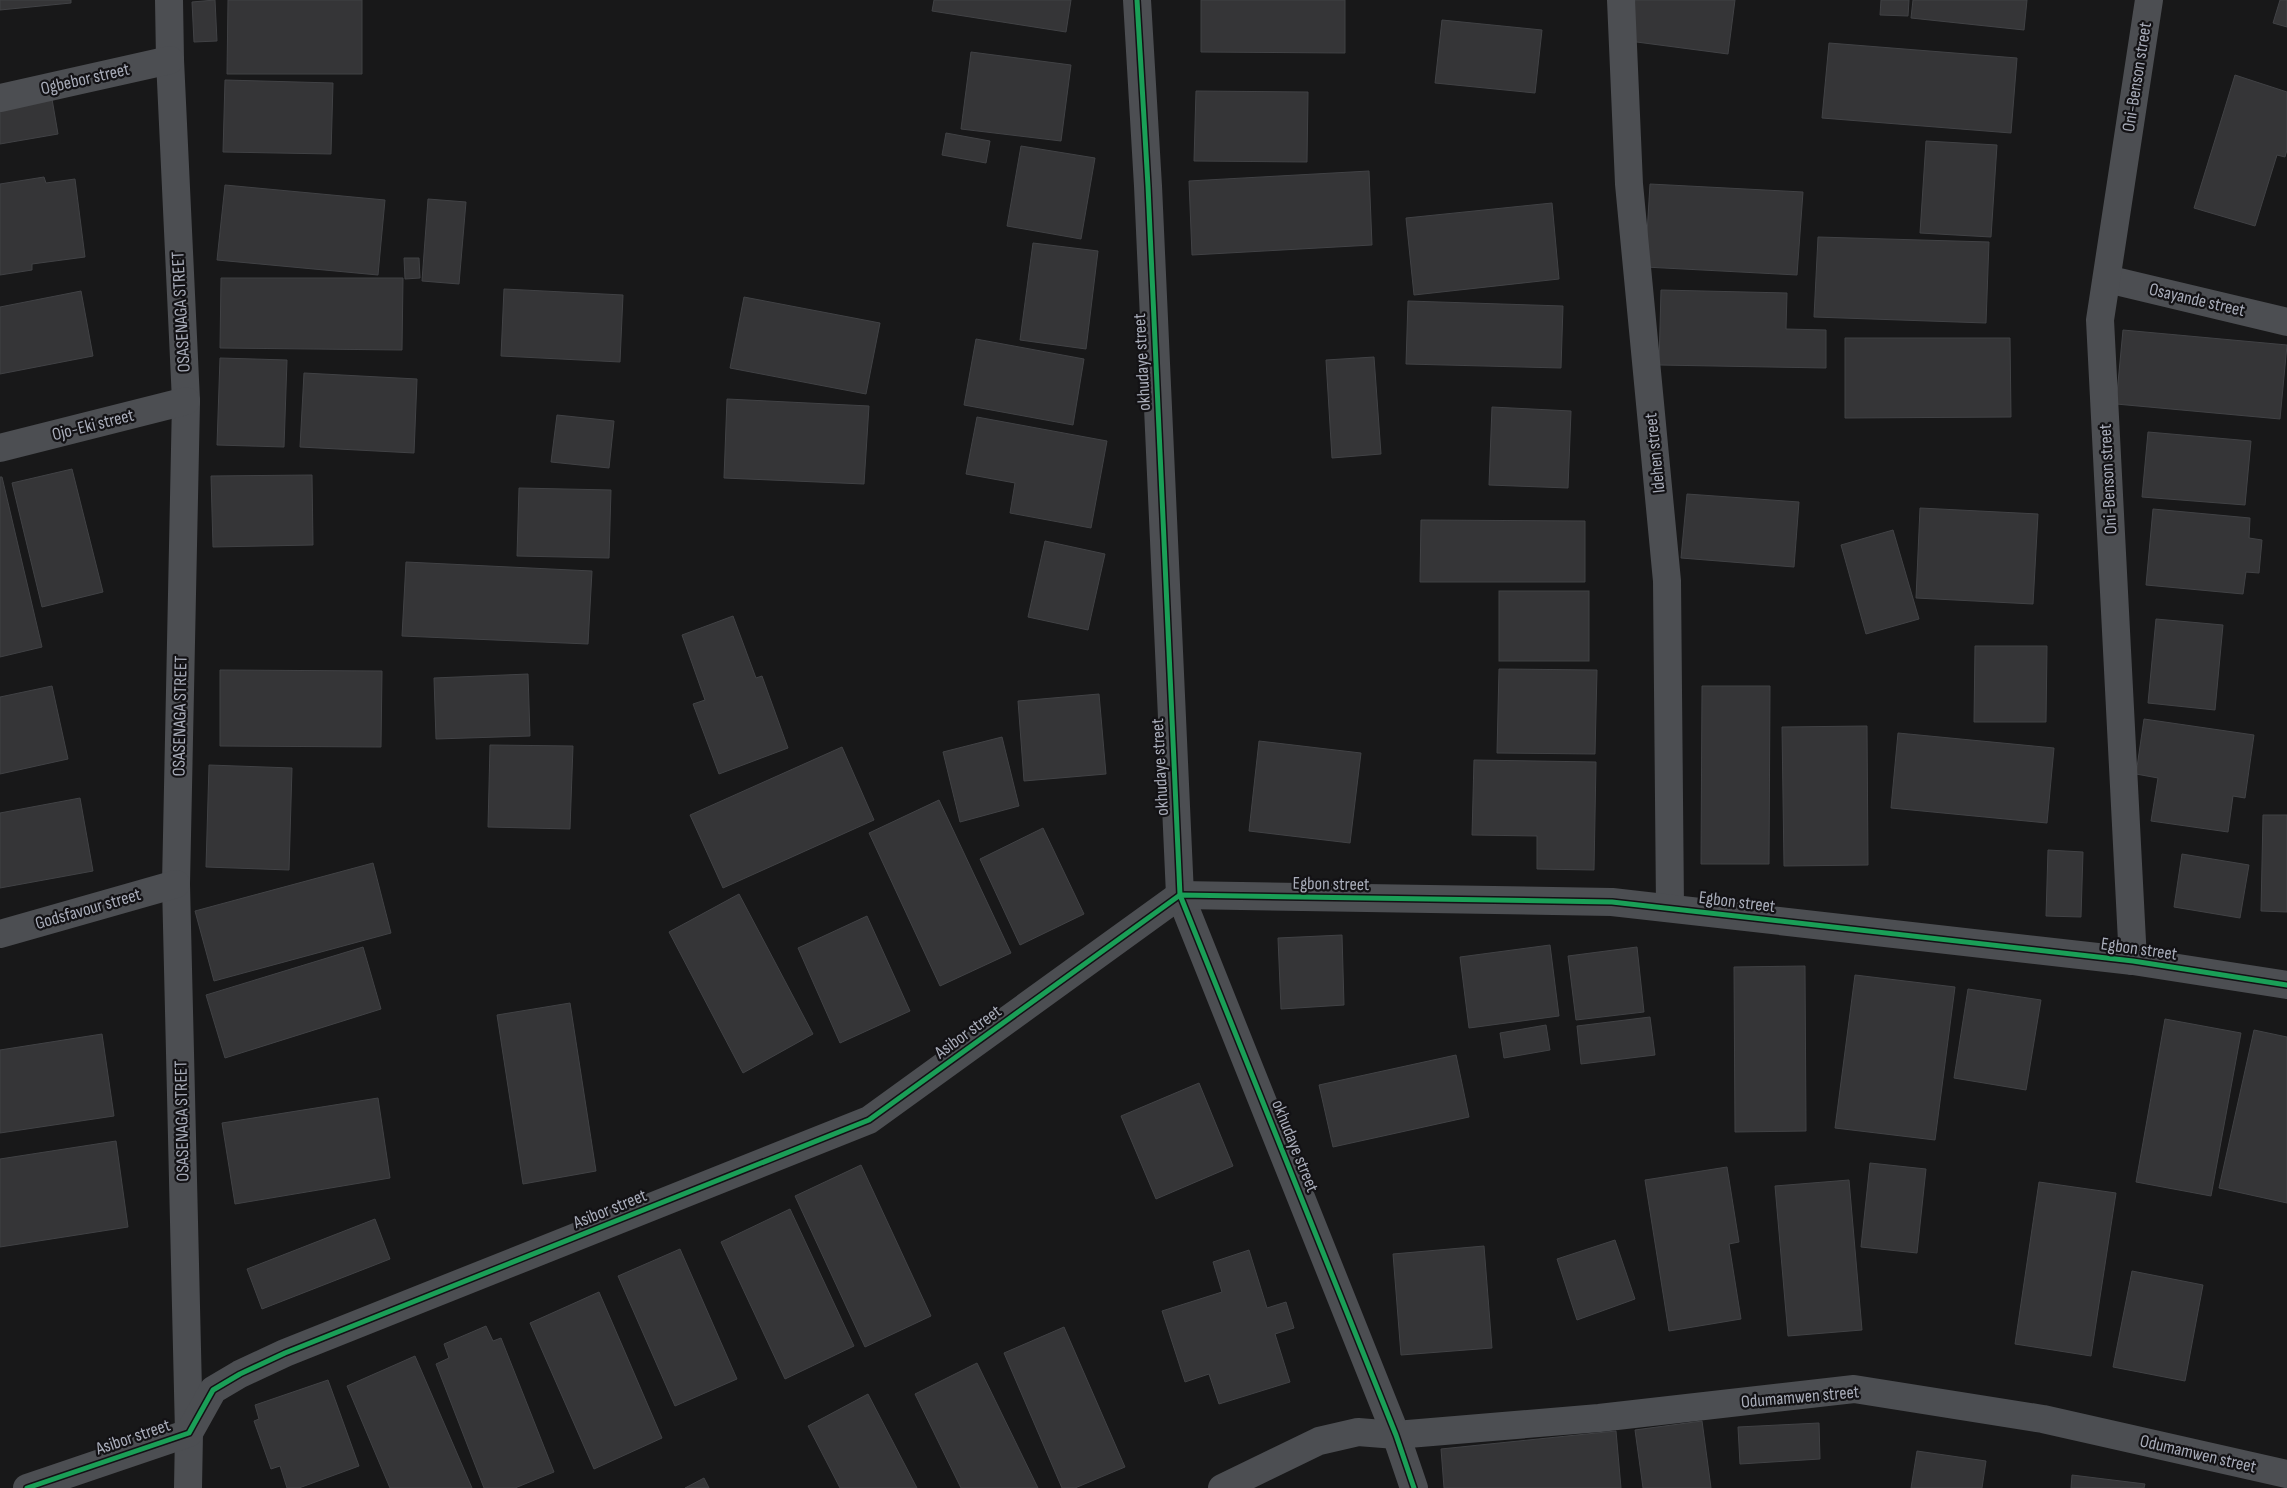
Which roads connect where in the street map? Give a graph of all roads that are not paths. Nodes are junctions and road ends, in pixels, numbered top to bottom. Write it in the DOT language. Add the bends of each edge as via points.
graph roads {
  1 [pos="169,0"];
  2 [pos="1138,0"];
  3 [pos="1621,0"];
  4 [pos="2149,0"];
  5 [pos="170,60"];
  6 [pos="0,98"];
  7 [pos="2107,279"];
  8 [pos="2287,322"];
  9 [pos="186,401"];
  10 [pos="0,448"];
  11 [pos="176,884"];
  12 [pos="1180,895"];
  13 [pos="1670,908"];
  14 [pos="0,934"];
  15 [pos="2132,961"];
  16 [pos="2287,985"];
  17 [pos="189,1433"];
  18 [pos="1396,1435"];
  19 [pos="2287,1474"];
  20 [pos="27,1488"];
  21 [pos="188,1488"];
  22 [pos="1222,1488"];
  23 [pos="1414,1488"];
  1 -- 5 [label="street, OSASENAGA STREET"];
  2 -- 12 [label="street, okhudaye street"];
  3 -- 13 [label="street, Idehen street" via="1629,184 1668,581"];
  4 -- 7 [label="street, Oni-Benson street"];
  5 -- 6 [label="street, Ogbebor street"];
  5 -- 9 [label="street, OSASENAGA STREET"];
  7 -- 8 [label="street, Osayande street"];
  7 -- 15 [label="street, Oni-Benson street" via="2100,320"];
  9 -- 10 [label="street, Ojo-Eki street"];
  9 -- 11 [label="street, OSASENAGA STREET"];
  11 -- 14 [label="street, Godsfavour street"];
  11 -- 17 [label="street, OSASENAGA STREET"];
  12 -- 13 [label="street, Egbon street" via="1612,902"];
  12 -- 17 [label="street, Asibor street" via="868,1120 285,1353 214,1390"];
  12 -- 18 [label="street, okhudaye street"];
  13 -- 15 [label="street, Egbon street"];
  15 -- 16 [label="street, Egbon street"];
  17 -- 20 [label="street, Asibor street"];
  17 -- 21 [label="street, OSASENAGA STREET"];
  18 -- 19 [label="street, Odumamwen street" via="1599,1418 1854,1389 2043,1419"];
  18 -- 22 [label="street, Odumamwen street" via="1358,1432 1319,1441"];
  18 -- 23 [label="street, okhudaye street"];
}
